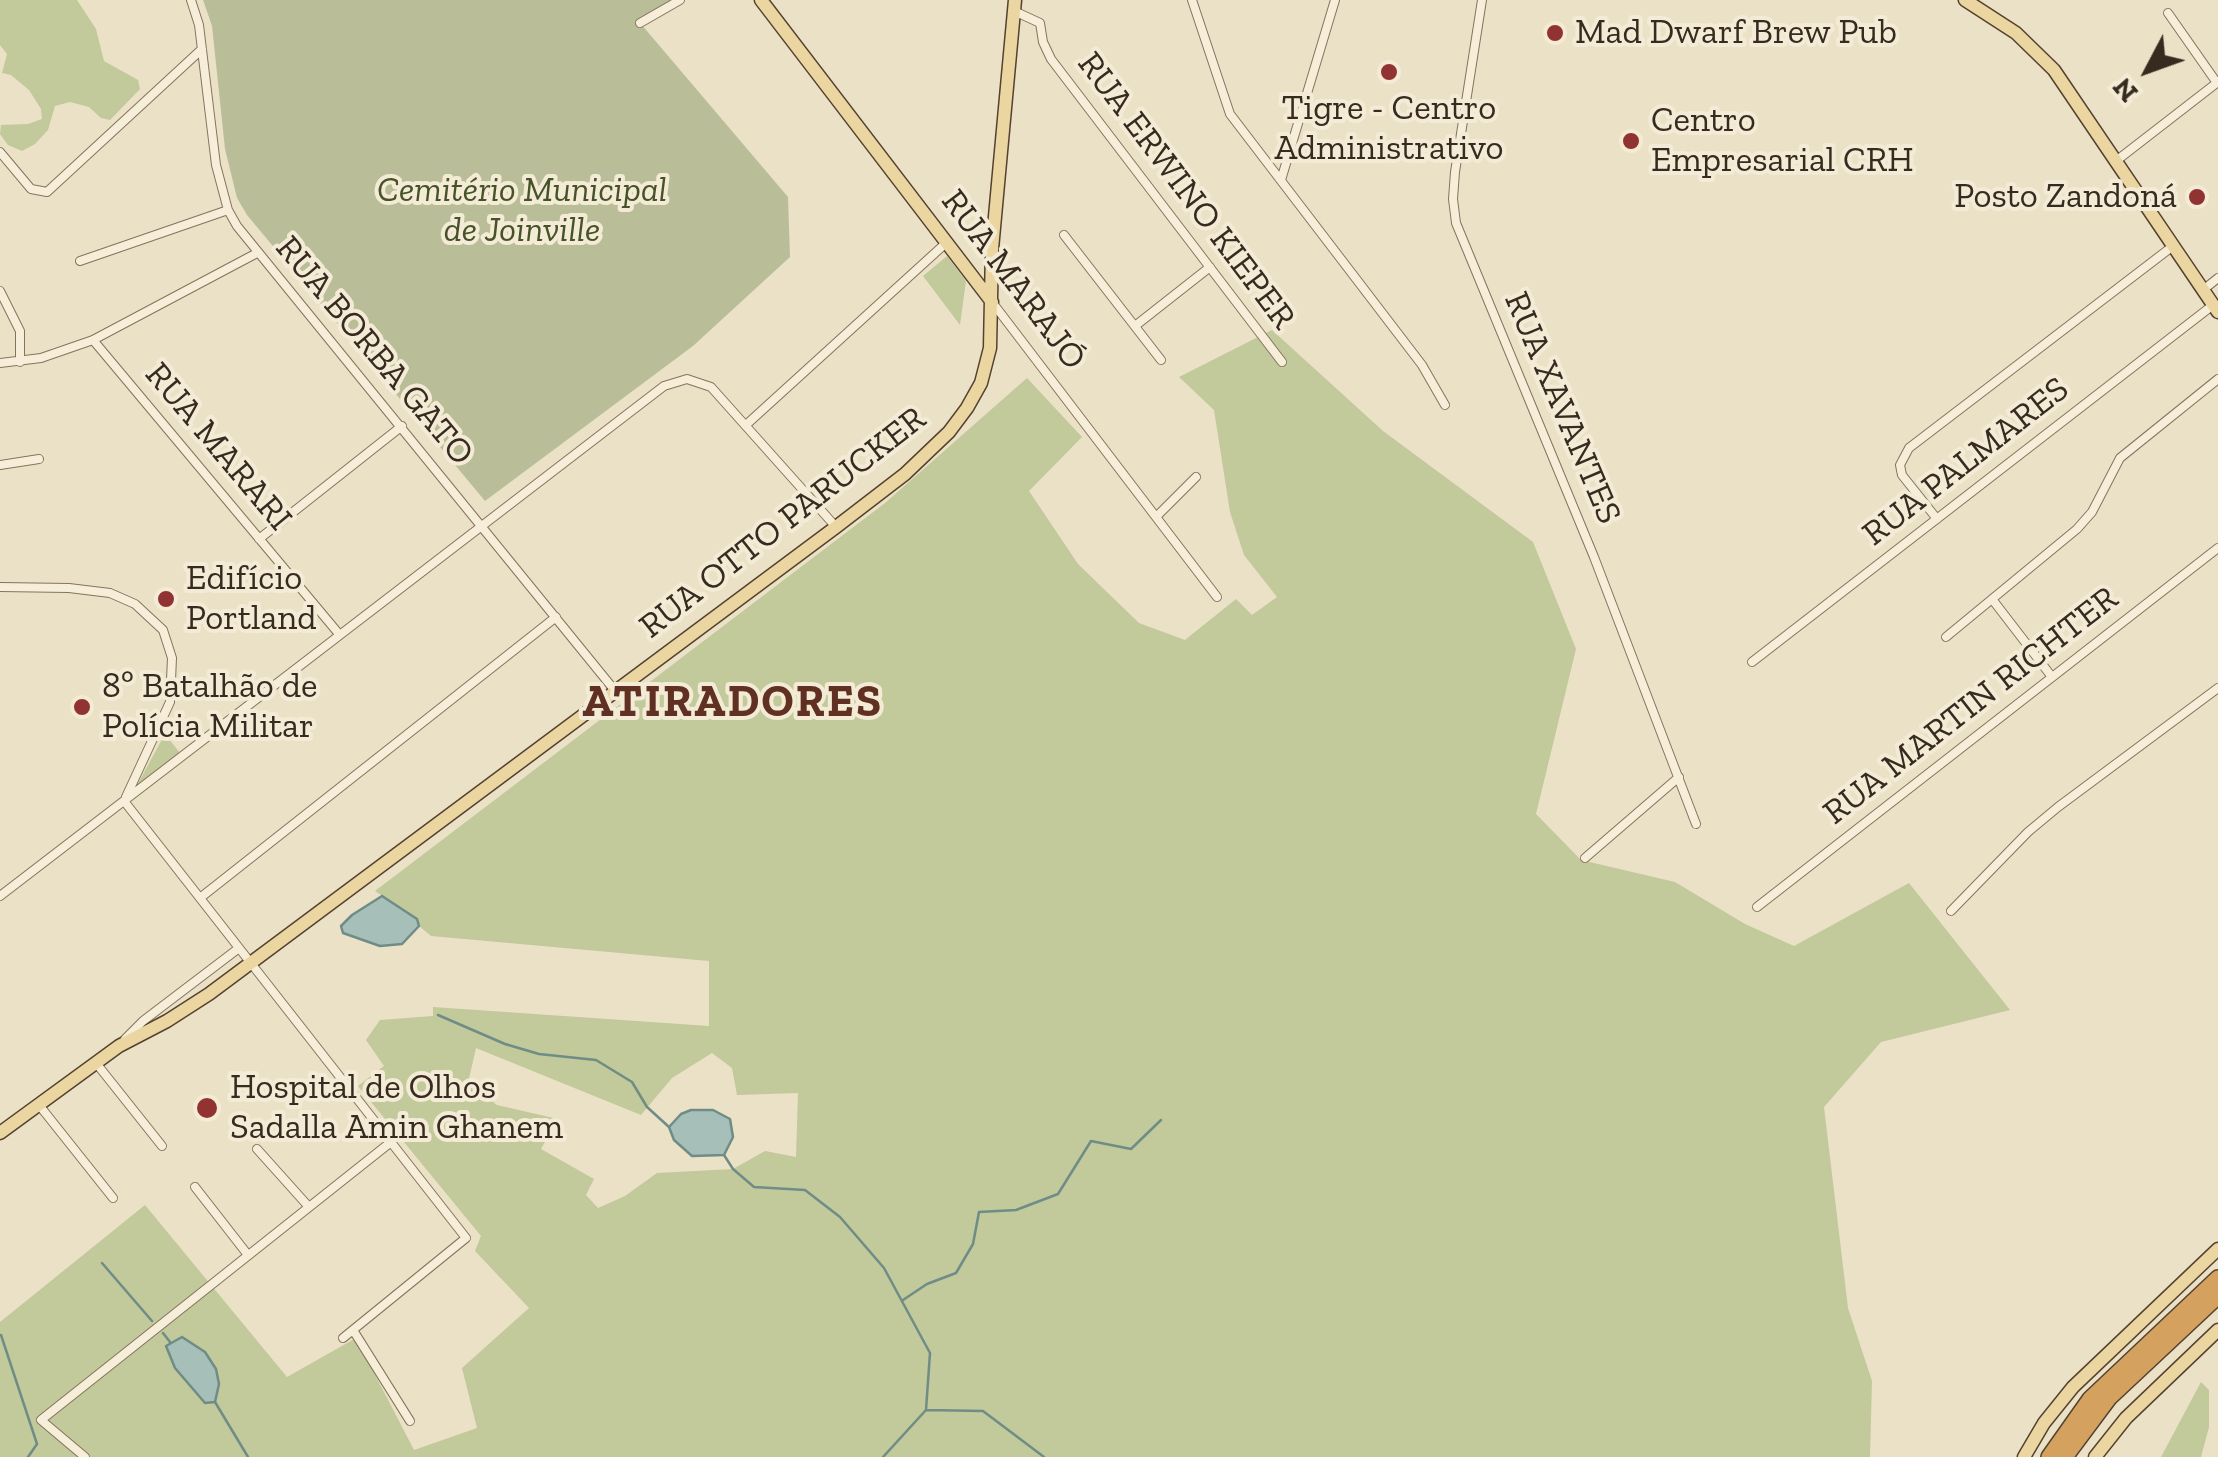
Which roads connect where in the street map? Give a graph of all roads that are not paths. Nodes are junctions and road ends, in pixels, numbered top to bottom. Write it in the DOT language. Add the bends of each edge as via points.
graph roads {
  1 [pos="192,0"];
  2 [pos="680,0"];
  3 [pos="761,0"];
  4 [pos="1192,0"];
  5 [pos="1336,0"];
  6 [pos="1482,0"];
  7 [pos="1965,0"];
  8 [pos="1017,4"];
  9 [pos="1985,5"];
  10 [pos="2168,13"];
  11 [pos="640,23"];
  12 [pos="202,49"];
  13 [pos="2217,82"];
  14 [pos="0,152"];
  15 [pos="2116,161"];
  16 [pos="1280,180"];
  17 [pos="228,210"];
  18 [pos="1064,236"];
  19 [pos="946,243"];
  20 [pos="2173,246"];
  21 [pos="992,250"];
  22 [pos="257,253"];
  23 [pos="80,261"];
  24 [pos="961,262"];
  25 [pos="1210,267"];
  26 [pos="2218,278"];
  27 [pos="2202,290"];
  28 [pos="0,291"];
  29 [pos="992,302"];
  30 [pos="2216,309"];
  31 [pos="1135,326"];
  32 [pos="93,340"];
  33 [pos="1162,360"];
  34 [pos="20,362"];
  35 [pos="1282,362"];
  36 [pos="0,363"];
  37 [pos="2218,379"];
  38 [pos="1445,405"];
  39 [pos="746,424"];
  40 [pos="402,426"];
  41 [pos="39,459"];
  42 [pos="0,465"];
  43 [pos="1196,476"];
  44 [pos="1156,517"];
  45 [pos="1936,519"];
  46 [pos="482,524"];
  47 [pos="836,527"];
  48 [pos="259,539"];
  49 [pos="2218,548"];
  50 [pos="0,587"];
  51 [pos="1217,598"];
  52 [pos="1992,599"];
  53 [pos="556,617"];
  54 [pos="339,634"];
  55 [pos="1946,637"];
  56 [pos="1752,662"];
  57 [pos="2052,677"];
  58 [pos="2218,688"];
  59 [pos="616,692"];
  60 [pos="1679,778"];
  61 [pos="124,801"];
  62 [pos="1696,824"];
  63 [pos="1585,858"];
  64 [pos="0,896"];
  65 [pos="200,898"];
  66 [pos="1757,907"];
  67 [pos="1951,912"];
  68 [pos="239,948"];
  69 [pos="250,963"];
  70 [pos="119,1046"];
  71 [pos="96,1062"];
  72 [pos="38,1104"];
  73 [pos="0,1133"];
  74 [pos="391,1142"];
  75 [pos="162,1146"];
  76 [pos="258,1149"];
  77 [pos="195,1187"];
  78 [pos="113,1198"];
  79 [pos="309,1207"];
  80 [pos="2218,1249"];
  81 [pos="248,1255"];
  82 [pos="2218,1278"];
  83 [pos="2218,1296"];
  84 [pos="353,1330"];
  85 [pos="2218,1330"];
  86 [pos="343,1338"];
  87 [pos="410,1421"];
  88 [pos="85,1457"];
  89 [pos="2024,1457"];
  90 [pos="2050,1457"];
  91 [pos="2064,1457"];
  92 [pos="2095,1457"];
  1 -- 12 [label="street, RUA BORBA GATO"];
  2 -- 11 [label="street"];
  3 -- 19 [label="main road, RUA MARAJÓ"];
  4 -- 16 [label="street" via="1224,102"];
  5 -- 16 [label="street"];
  6 -- 60 [label="street, RUA XAVANTES" via="1456,172 1456,224"];
  7 -- 9 [label="main road"];
  8 -- 21 [label="main road, RUA OTTO PARUCKER"];
  8 -- 25 [label="street, RUA ERWINO KIEPER" via="1040,23 1051,58"];
  9 -- 15 [label="main road" via="2054,70"];
  10 -- 13 [label="street"];
  12 -- 14 [label="street" via="47,192 31,189"];
  12 -- 17 [label="street, RUA BORBA GATO"];
  13 -- 15 [label="street"];
  15 -- 20 [label="main road"];
  16 -- 38 [label="street" via="1422,364"];
  17 -- 22 [label="street, RUA BORBA GATO"];
  17 -- 23 [label="street"];
  18 -- 31 [label="street"];
  19 -- 24 [label="main road, RUA MARAJÓ"];
  19 -- 39 [label="street"];
  20 -- 27 [label="main road"];
  20 -- 45 [label="street" via="1909,448 1900,465"];
  21 -- 24 [label="main road" via="981,264"];
  21 -- 29 [label="main road, RUA OTTO PARUCKER"];
  22 -- 32 [label="street"];
  22 -- 40 [label="street, RUA BORBA GATO"];
  24 -- 29 [label="main road, RUA MARAJÓ"];
  25 -- 31 [label="street"];
  25 -- 35 [label="street, RUA ERWINO KIEPER"];
  26 -- 27 [label="street"];
  27 -- 30 [label="main road"];
  28 -- 34 [label="street" via="20,331"];
  29 -- 44 [label="street, RUA MARAJÓ"];
  29 -- 47 [label="main road, RUA OTTO PARUCKER" via="987,366 967,408 920,461"];
  30 -- 45 [label="street, RUA PALMARES"];
  31 -- 33 [label="street"];
  32 -- 34 [label="street"];
  32 -- 48 [label="street, RUA MARARI"];
  34 -- 36 [label="street"];
  37 -- 52 [label="street" via="2120,458 2086,519"];
  39 -- 46 [label="street" via="711,387 688,378 652,392"];
  39 -- 47 [label="street"];
  40 -- 46 [label="street, RUA BORBA GATO"];
  40 -- 48 [label="street"];
  41 -- 42 [label="street"];
  43 -- 44 [label="street"];
  44 -- 51 [label="street, RUA MARAJÓ"];
  45 -- 56 [label="street, RUA PALMARES"];
  46 -- 53 [label="street, RUA BORBA GATO"];
  46 -- 54 [label="street"];
  47 -- 59 [label="main road, RUA OTTO PARUCKER"];
  48 -- 54 [label="street, RUA MARARI"];
  49 -- 57 [label="street, RUA MARTIN RICHTER"];
  50 -- 61 [label="street" via="110,593 148,614 168,638 168,710"];
  52 -- 55 [label="street"];
  52 -- 57 [label="street"];
  53 -- 59 [label="street, RUA BORBA GATO"];
  53 -- 65 [label="street"];
  54 -- 61 [label="street"];
  57 -- 66 [label="street, RUA MARTIN RICHTER"];
  58 -- 67 [label="street" via="2058,806"];
  59 -- 69 [label="main road, RUA OTTO PARUCKER"];
  60 -- 62 [label="street, RUA XAVANTES"];
  60 -- 63 [label="street"];
  61 -- 64 [label="street"];
  61 -- 65 [label="street"];
  65 -- 68 [label="street"];
  68 -- 69 [label="street"];
  68 -- 70 [label="street"];
  69 -- 70 [label="main road, RUA OTTO PARUCKER" via="179,1014"];
  69 -- 74 [label="street"];
  70 -- 71 [label="main road, RUA OTTO PARUCKER"];
  71 -- 72 [label="main road, RUA OTTO PARUCKER"];
  71 -- 75 [label="street"];
  72 -- 73 [label="main road, RUA OTTO PARUCKER"];
  72 -- 78 [label="street"];
  74 -- 79 [label="street"];
  74 -- 84 [label="street" via="466,1238"];
  76 -- 79 [label="street"];
  77 -- 81 [label="street"];
  79 -- 81 [label="street"];
  80 -- 89 [label="main road" via="2073,1386"];
  81 -- 88 [label="street" via="41,1420"];
  82 -- 90 [label="highway" via="2090,1399"];
  83 -- 91 [label="highway" via="2108,1398"];
  84 -- 86 [label="street"];
  84 -- 87 [label="street"];
  85 -- 92 [label="main road" via="2133,1410"];
}
